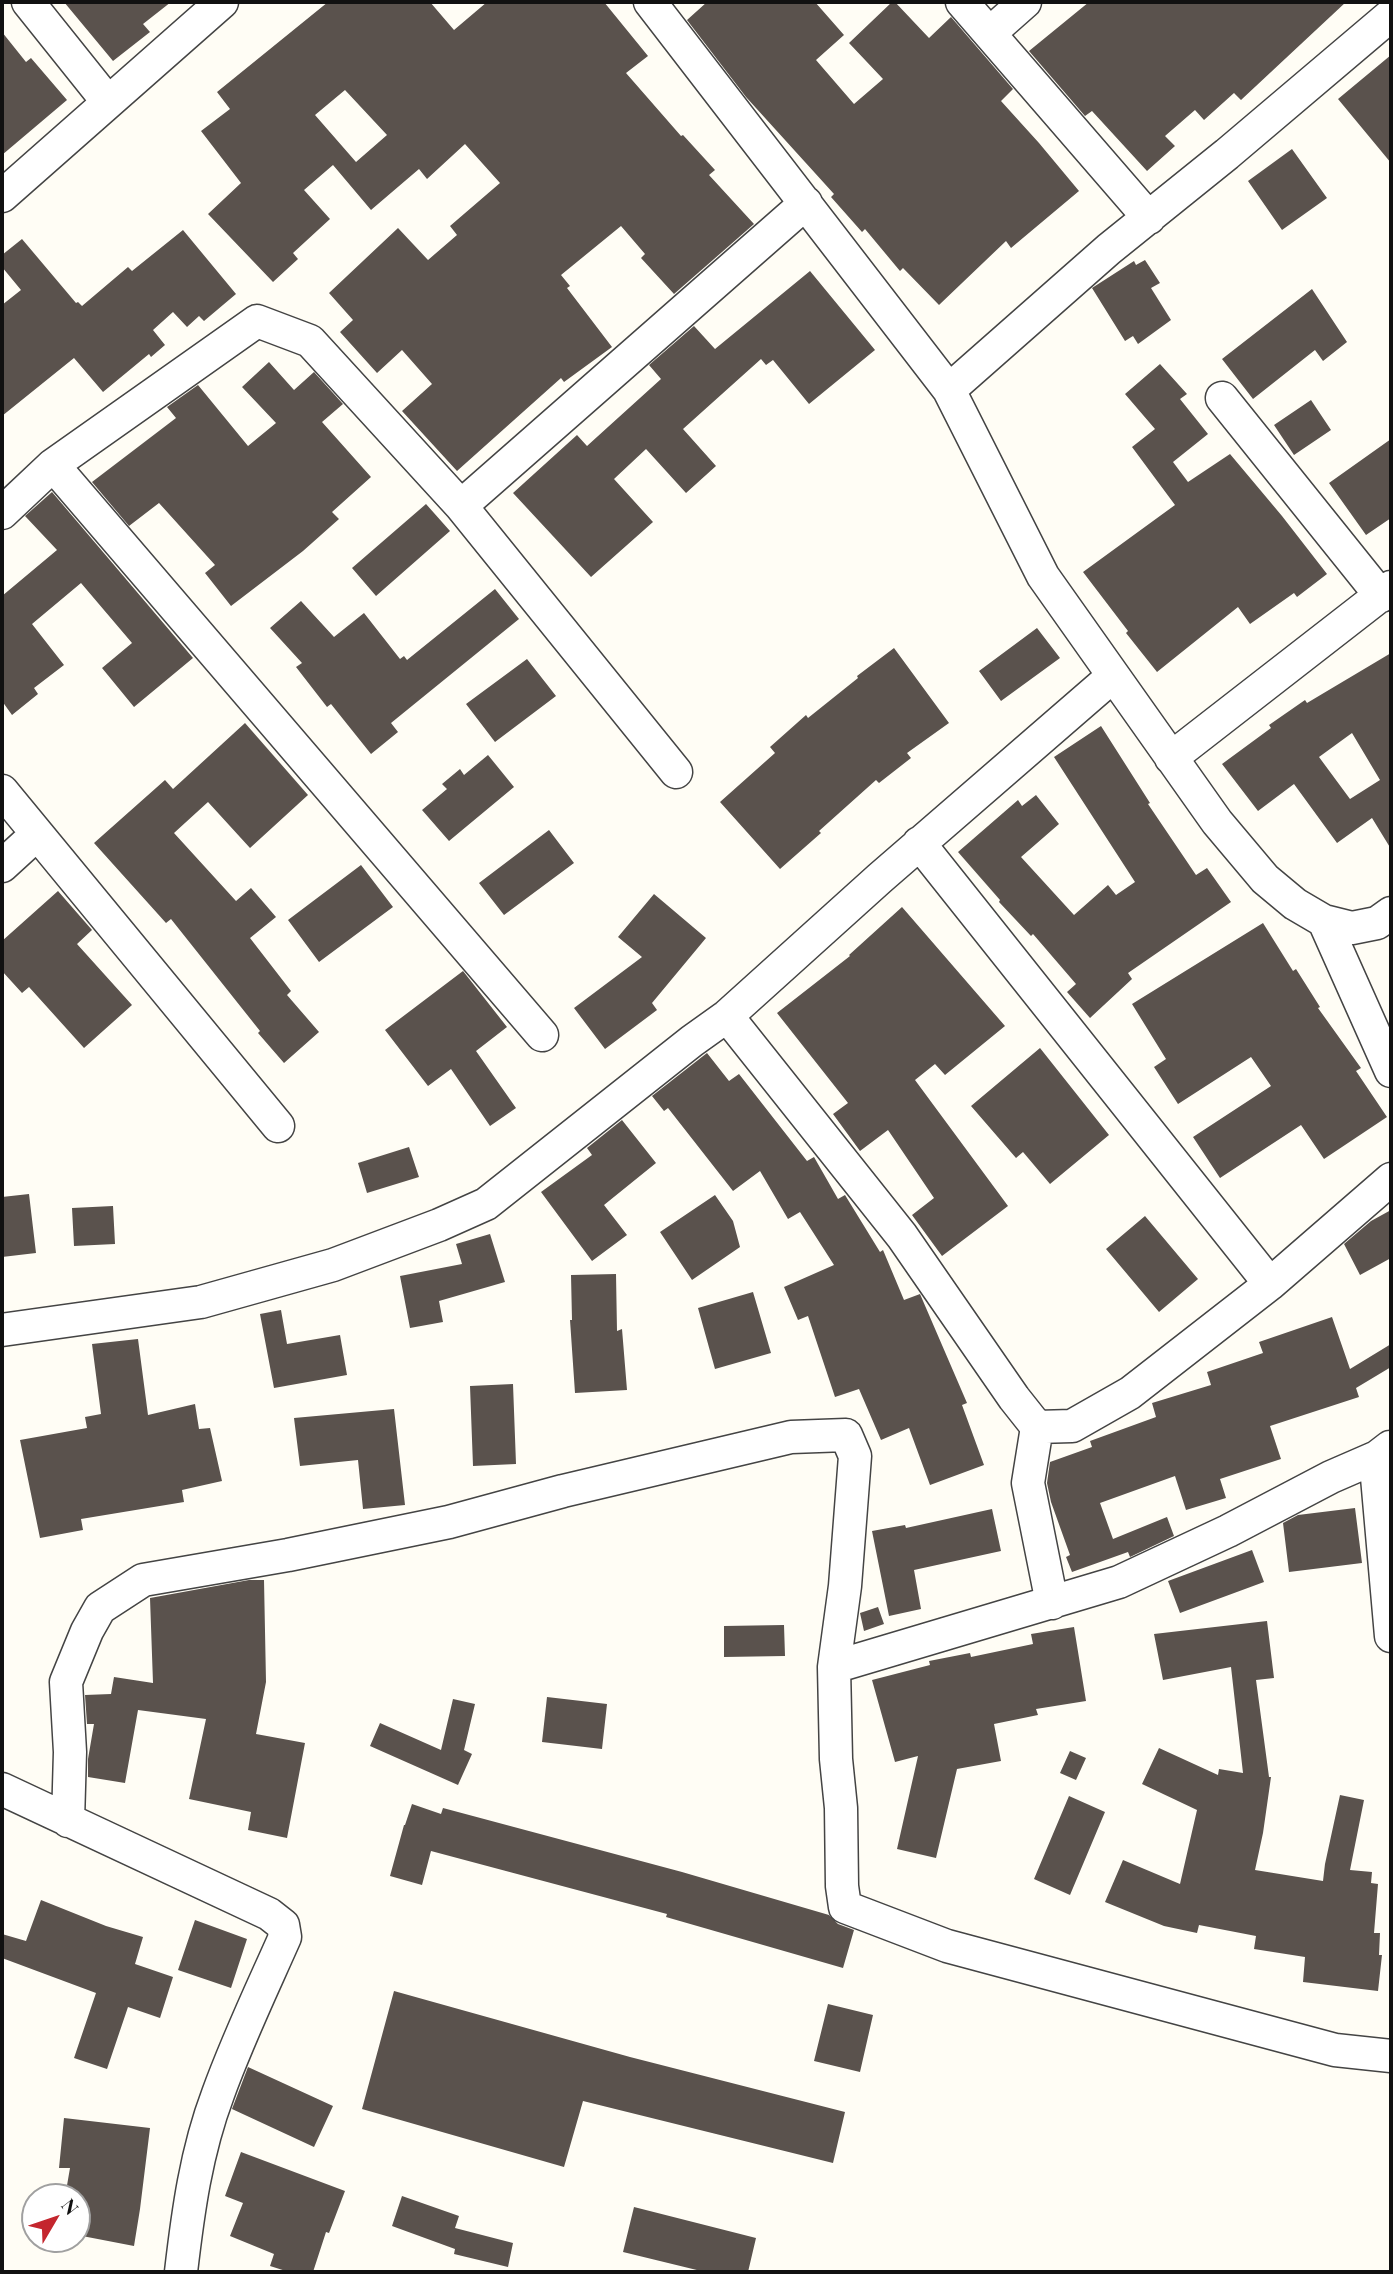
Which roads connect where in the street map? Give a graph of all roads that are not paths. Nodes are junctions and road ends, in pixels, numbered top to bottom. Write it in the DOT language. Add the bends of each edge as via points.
graph roads {
  1 [pos="28,2"];
  2 [pos="222,2"];
  3 [pos="651,2"];
  4 [pos="962,2"];
  5 [pos="1025,2"];
  6 [pos="1391,15"];
  7 [pos="990,33"];
  8 [pos="108,102"];
  9 [pos="2,196"];
  10 [pos="806,203"];
  11 [pos="1149,218"];
  12 [pos="950,390"];
  13 [pos="1222,398"];
  14 [pos="53,465"];
  15 [pos="461,506"];
  16 [pos="2,513"];
  17 [pos="1386,591"];
  18 [pos="1113,676"];
  19 [pos="1171,758"];
  20 [pos="676,772"];
  21 [pos="2,791"];
  22 [pos="37,834"];
  23 [pos="919,843"];
  24 [pos="2,866"];
  25 [pos="1391,913"];
  26 [pos="1324,921"];
  27 [pos="727,1016"];
  28 [pos="541,1035"];
  29 [pos="1391,1068"];
  30 [pos="278,1126"];
  31 [pos="1391,1179"];
  32 [pos="1270,1284"];
  33 [pos="2,1331"];
  34 [pos="1037,1427"];
  35 [pos="1384,1451"];
  36 [pos="1052,1603"];
  37 [pos="1391,1636"];
  38 [pos="834,1667"];
  39 [pos="2,1789"];
  40 [pos="68,1821"];
  41 [pos="1391,2056"];
  42 [pos="181,2272"];
  1 -- 8 [label="street"];
  2 -- 8 [label="street"];
  3 -- 10 [label="street"];
  4 -- 7 [label="street"];
  5 -- 7 [label="street"];
  6 -- 11 [label="street"];
  7 -- 11 [label="street"];
  8 -- 9 [label="street"];
  10 -- 12 [label="street"];
  10 -- 15 [label="street"];
  11 -- 12 [label="street"];
  12 -- 18 [label="street" via="1043,576"];
  13 -- 17 [label="street"];
  14 -- 15 [label="street" via="257,321 310,341"];
  14 -- 16 [label="street"];
  14 -- 28 [label="street"];
  15 -- 20 [label="street"];
  17 -- 19 [label="street"];
  18 -- 19 [label="street"];
  18 -- 23 [label="street"];
  19 -- 26 [label="street" via="1265,879"];
  21 -- 22 [label="street"];
  22 -- 24 [label="street"];
  22 -- 30 [label="street"];
  23 -- 27 [label="street"];
  23 -- 32 [label="street"];
  25 -- 26 [label="street" via="1377,923 1352,928"];
  26 -- 29 [label="street"];
  27 -- 33 [label="street" via="486,1204 439,1225 333,1265 201,1302"];
  27 -- 34 [label="street" via="902,1236"];
  31 -- 32 [label="street"];
  32 -- 34 [label="street" via="1130,1394 1072,1426"];
  34 -- 36 [label="street" via="1028,1483"];
  35 -- 36 [label="street" via="1119,1582"];
  35 -- 37 [label="street" via="1378,1502"];
  36 -- 38 [label="street"];
  38 -- 40 [label="street" via="855,1456 846,1435 791,1437 449,1522 143,1580 100,1608 66,1682"];
  38 -- 41 [label="street" via="845,1907 960,1950 1335,2050"];
  39 -- 40 [label="street"];
  40 -- 42 [label="street" via="269,1914 283,1925 285,1937 217,2095 195,2173"];
}
